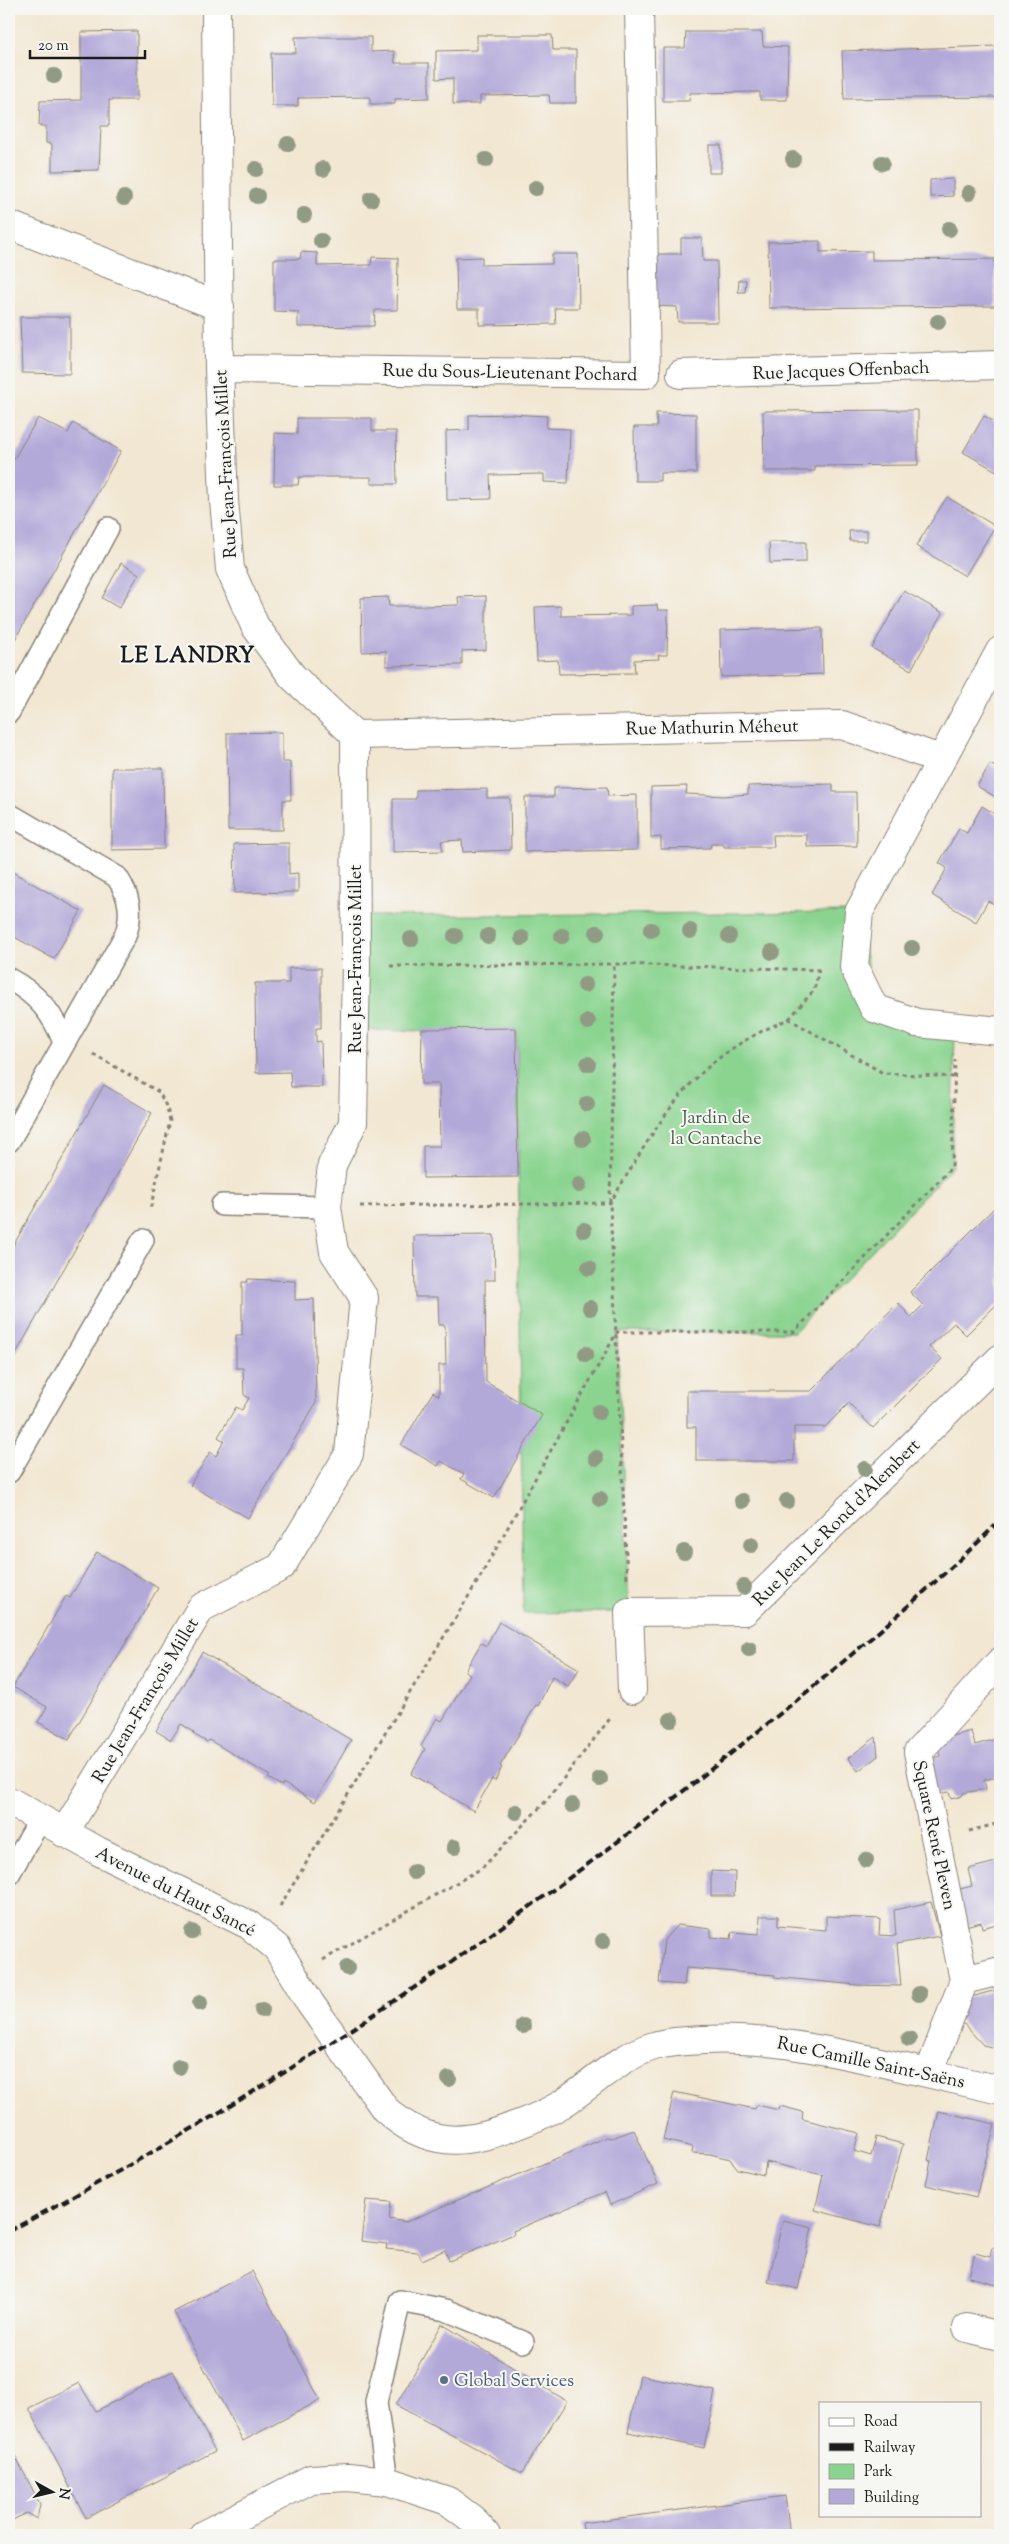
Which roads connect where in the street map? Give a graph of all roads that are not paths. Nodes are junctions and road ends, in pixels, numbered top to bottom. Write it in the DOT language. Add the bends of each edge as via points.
graph roads {
  1 [pos="216,9"];
  2 [pos="639,9"];
  3 [pos="9,225"];
  4 [pos="220,307"];
  5 [pos="1000,365"];
  6 [pos="219,369"];
  7 [pos="681,374"];
  8 [pos="108,528"];
  9 [pos="1000,651"];
  10 [pos="9,712"];
  11 [pos="355,735"];
  12 [pos="940,759"];
  13 [pos="9,814"];
  14 [pos="9,979"];
  15 [pos="1000,1031"];
  16 [pos="65,1040"];
  17 [pos="9,1141"];
  18 [pos="222,1205"];
  19 [pos="326,1207"];
  20 [pos="143,1240"];
  21 [pos="1000,1359"];
  22 [pos="9,1472"];
  23 [pos="1000,1662"];
  24 [pos="632,1690"];
  25 [pos="9,1801"];
  26 [pos="40,1820"];
  27 [pos="64,1833"];
  28 [pos="9,1874"];
  29 [pos="1000,1971"];
  30 [pos="964,1980"];
  31 [pos="929,2073"];
  32 [pos="1000,2090"];
  33 [pos="385,2109"];
  34 [pos="967,2328"];
  35 [pos="1000,2336"];
  36 [pos="523,2342"];
  37 [pos="386,2481"];
  38 [pos="203,2535"];
  39 [pos="486,2535"];
  1 -- 4 [label="street, Rue Jean-François Millet"];
  2 -- 6 [label="street, Rue du Sous-Lieutenant Pochard" via="646,374"];
  3 -- 4 [label="street"];
  4 -- 6 [label="street, Rue Jean-François Millet"];
  5 -- 7 [label="street, Rue Jacques Offenbach"];
  6 -- 11 [label="street, Rue Jean-François Millet" via="230,569 255,626 292,676"];
  8 -- 10 [label="lane"];
  9 -- 12 [label="street"];
  11 -- 12 [label="street, Rue Mathurin Méheut" via="842,725"];
  11 -- 19 [label="street, Rue Jean-François Millet" via="356,966 352,1123 332,1165"];
  12 -- 15 [label="street" via="859,912 854,967 874,1008 918,1023"];
  13 -- 16 [label="lane" via="118,877 131,908 125,936"];
  14 -- 16 [label="lane" via="44,1005"];
  16 -- 17 [label="lane"];
  18 -- 19 [label="lane"];
  19 -- 27 [label="street, Rue Jean-François Millet" via="334,1252 364,1298 349,1454 281,1567 201,1608"];
  20 -- 22 [label="lane"];
  21 -- 24 [label="street, Rue Jean Le Rond d'Alembert" via="745,1611 629,1612"];
  23 -- 30 [label="street, Square René Pleven" via="918,1752"];
  25 -- 26 [label="street, Avenue du Haut Sancé"];
  26 -- 27 [label="street, Avenue du Haut Sancé"];
  26 -- 28 [label="lane"];
  27 -- 33 [label="street, Avenue du Haut Sancé" via="249,1924 277,1948 310,2003"];
  29 -- 30 [label="street"];
  30 -- 31 [label="street"];
  31 -- 32 [label="street, Rue Camille Saint-Saëns"];
  31 -- 33 [label="street, Rue Camille Saint-Saëns" via="799,2044 739,2039 702,2040 656,2045 638,2052 540,2116 471,2140 460,2141 421,2133"];
  34 -- 35 [label="street"];
  36 -- 37 [label="lane" via="446,2310 400,2301 376,2402"];
  37 -- 38 [label="street" via="348,2477 311,2479"];
  37 -- 39 [label="street" via="448,2501 472,2518"];
}
